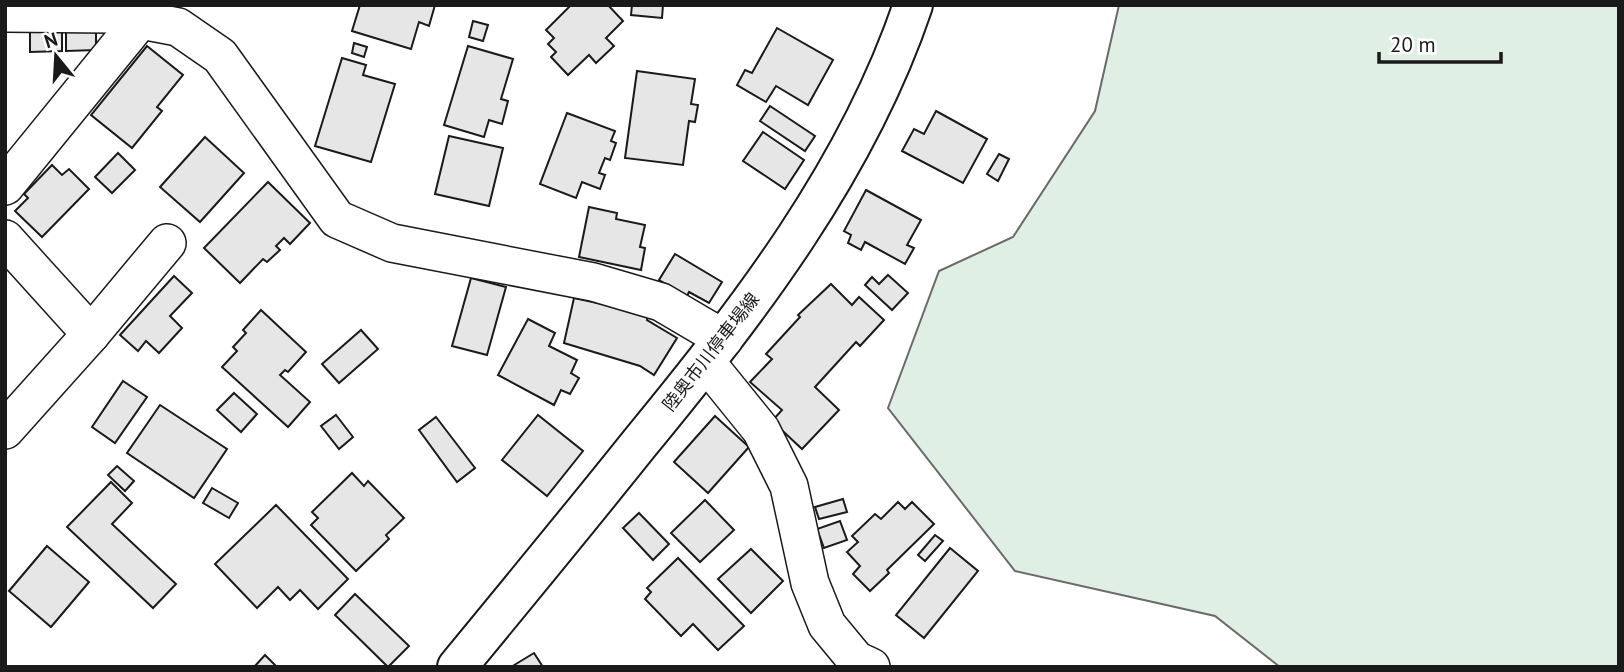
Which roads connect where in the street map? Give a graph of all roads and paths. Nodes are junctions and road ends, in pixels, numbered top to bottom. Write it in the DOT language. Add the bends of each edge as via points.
graph roads {
  1 [pos="913,5"];
  2 [pos="5,13"];
  3 [pos="141,19"];
  4 [pos="5,186"];
  5 [pos="5,239"];
  6 [pos="167,243"];
  7 [pos="91,334"];
  8 [pos="715,351"];
  9 [pos="5,430"];
  10 [pos="457,667"];
  11 [pos="871,667"];
  1 -- 8 [label="main road, 陸奥市川停車場線" via="897,54 828,189"];
  2 -- 3 [label="street" via="110,13"];
  3 -- 4 [label="street"];
  3 -- 8 [label="street" via="178,27 220,56 337,219 392,243 593,282 661,302"];
  5 -- 7 [label="street"];
  6 -- 7 [label="street"];
  7 -- 9 [label="street"];
  8 -- 10 [label="main road, 陸奥市川停車場線"];
  8 -- 11 [label="street" via="789,486 810,583 827,625 856,660"];
}
